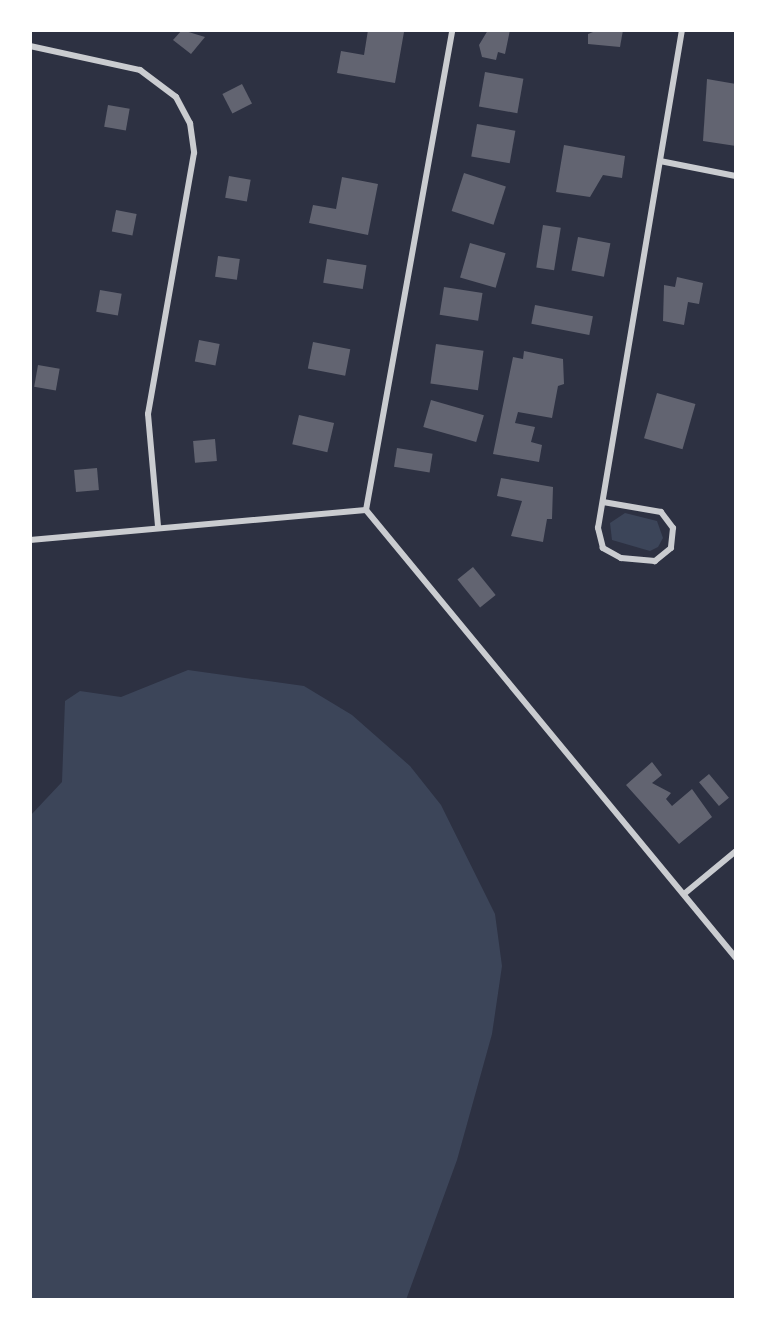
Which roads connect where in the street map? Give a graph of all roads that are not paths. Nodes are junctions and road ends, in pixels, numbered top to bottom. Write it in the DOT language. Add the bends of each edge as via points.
graph roads {
  1 [pos="452,30"];
  2 [pos="682,30"];
  3 [pos="30,46"];
  4 [pos="660,161"];
  5 [pos="736,176"];
  6 [pos="603,502"];
  7 [pos="366,510"];
  8 [pos="158,526"];
  9 [pos="30,540"];
  10 [pos="736,852"];
  11 [pos="684,894"];
  12 [pos="736,958"];
  1 -- 7 [label="street"];
  2 -- 4 [label="street"];
  3 -- 8 [label="street" via="141,70 176,97 190,124 194,153 148,414"];
  4 -- 5 [label="street"];
  4 -- 6 [label="street"];
  6 -- 6 [label="street" via="661,512 673,528 671,548 655,561 611,554 599,538"];
  7 -- 8 [label="street"];
  7 -- 11 [label="street"];
  8 -- 9 [label="street"];
  10 -- 11 [label="street"];
  11 -- 12 [label="street"];
}
